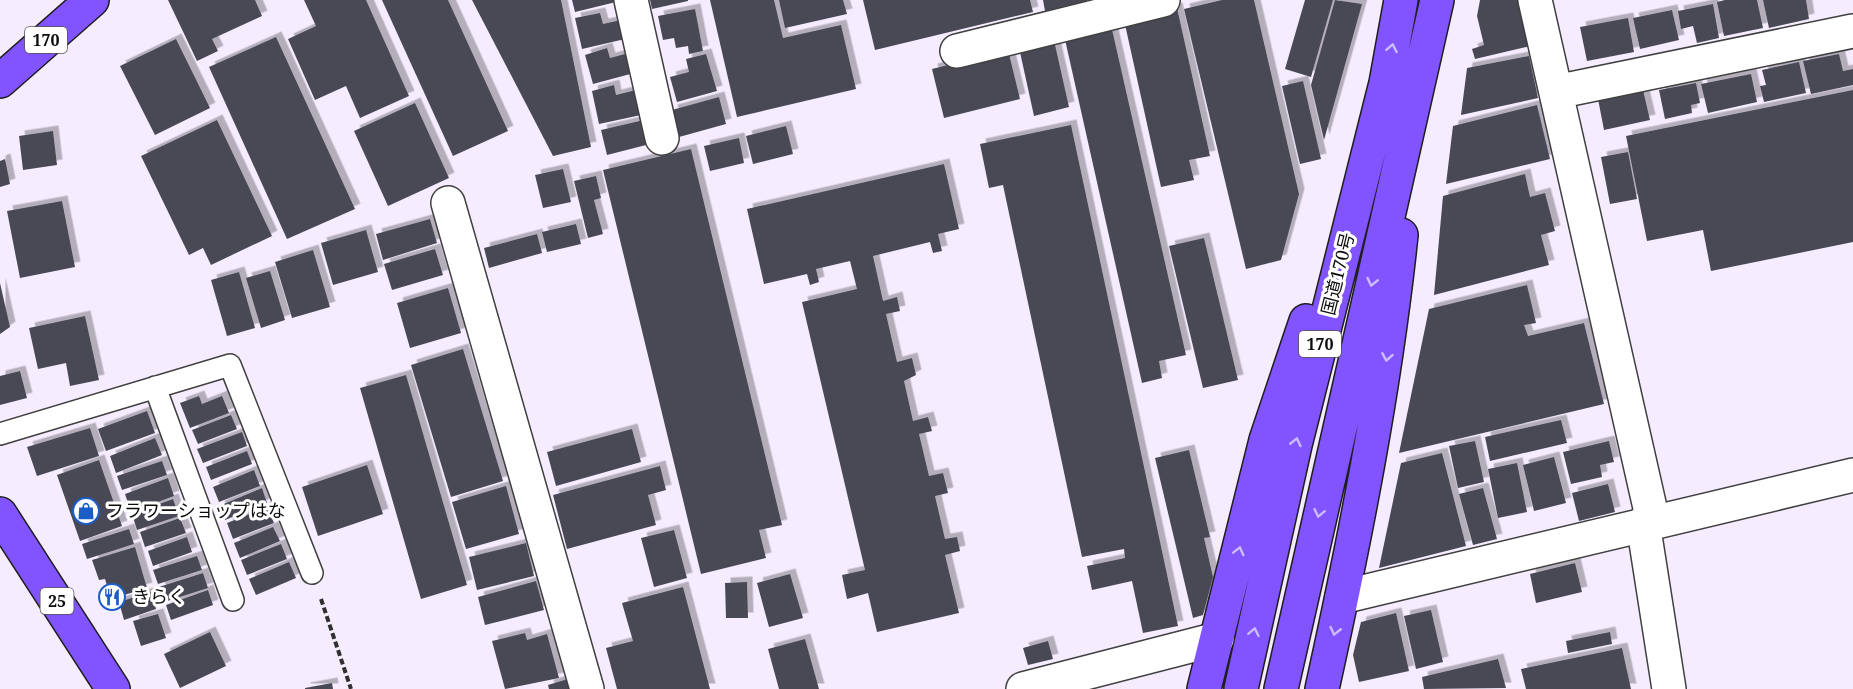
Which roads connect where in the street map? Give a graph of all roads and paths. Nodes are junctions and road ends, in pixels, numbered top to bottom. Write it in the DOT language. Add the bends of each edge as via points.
graph roads {
  1 [pos="92,0"];
  2 [pos="631,0"];
  3 [pos="1162,0"];
  4 [pos="1401,0"];
  5 [pos="1437,0"];
  6 [pos="1535,0"];
  7 [pos="1853,31"];
  8 [pos="957,51"];
  9 [pos="0,81"];
  10 [pos="1401,87"];
  11 [pos="1556,92"];
  12 [pos="662,138"];
  13 [pos="448,204"];
  14 [pos="155,387"];
  15 [pos="0,434"];
  16 [pos="1853,475"];
  17 [pos="0,514"];
  18 [pos="1648,522"];
  19 [pos="312,573"];
  20 [pos="1342,597"];
  21 [pos="233,600"];
  22 [pos="1217,639"];
  23 [pos="113,689"];
  24 [pos="351,689"];
  25 [pos="587,689"];
  26 [pos="1023,689"];
  27 [pos="1204,689"];
  28 [pos="1242,689"];
  29 [pos="1281,689"];
  30 [pos="1322,689"];
  31 [pos="1669,689"];
  1 -- 9 [label="highway, 170"];
  2 -- 12 [label="street"];
  3 -- 8 [label="street"];
  10 -- 4 [label="highway, 国道170号 / 170, one-way"];
  5 -- 10 [label="highway, 国道170号 / 170"];
  6 -- 11 [label="street"];
  7 -- 11 [label="street"];
  10 -- 20 [label="highway, 170, one-way" via="1391,334"];
  22 -- 10 [label="highway, one-way" via="1266,440"];
  28 -- 10 [label="highway, 国道170号 / 170, one-way" via="1295,445"];
  10 -- 29 [label="highway, 国道170号 / 170, one-way"];
  11 -- 18 [label="street"];
  13 -- 25 [label="street"];
  14 -- 15 [label="lane"];
  14 -- 19 [label="lane" via="230,365"];
  14 -- 21 [label="lane"];
  16 -- 18 [label="street"];
  17 -- 23 [label="highway, 25"];
  18 -- 20 [label="street"];
  18 -- 31 [label="street"];
  19 -- 24 [label="path"];
  20 -- 30 [label="highway, 170, one-way"];
  22 -- 26 [label="street"];
  22 -- 27 [label="highway"];
}
